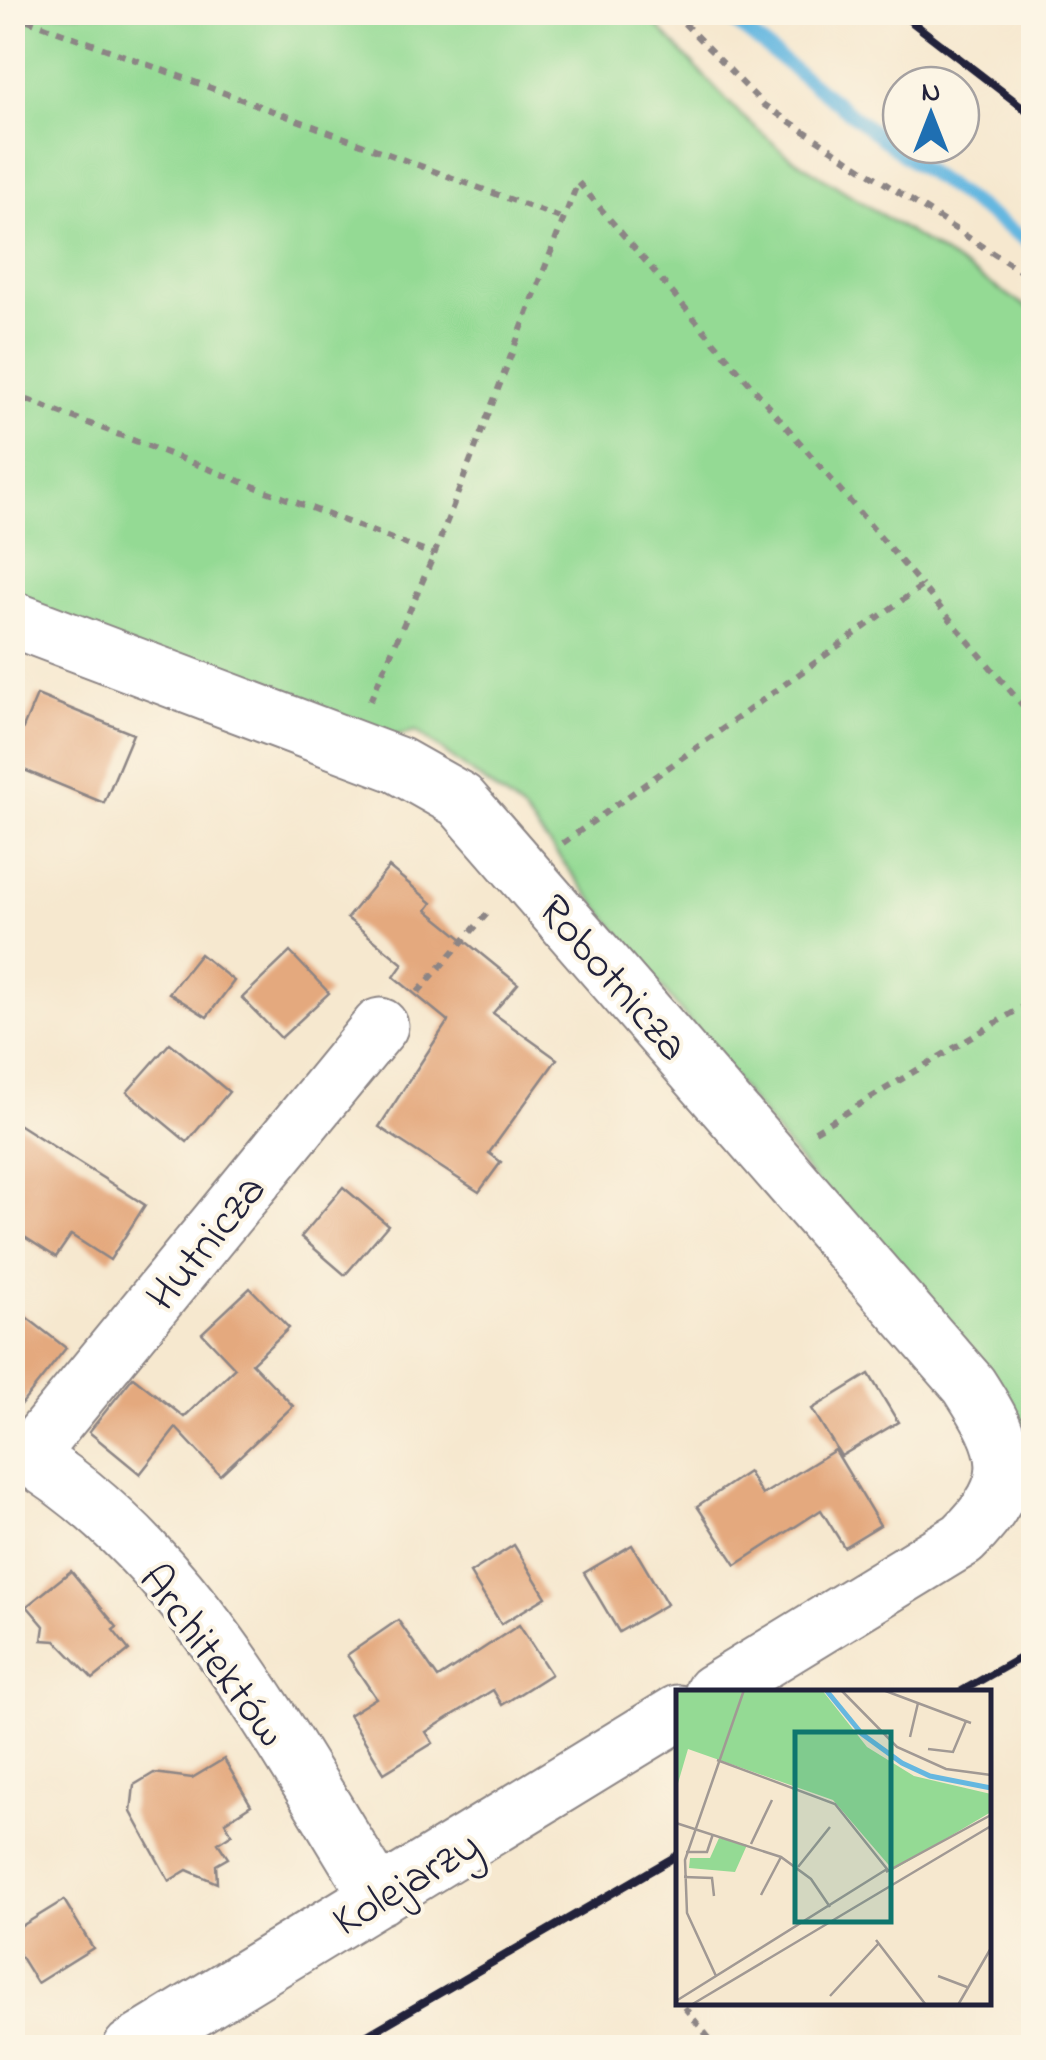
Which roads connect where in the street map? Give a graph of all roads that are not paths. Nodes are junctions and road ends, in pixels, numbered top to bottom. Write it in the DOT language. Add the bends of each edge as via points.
graph roads {
  1 [pos="12,619"];
  2 [pos="380,1026"];
  3 [pos="20,1451"];
  4 [pos="996,1522"];
  5 [pos="715,1690"];
  6 [pos="676,1714"];
  7 [pos="379,1897"];
  8 [pos="131,2048"];
  1 -- 4 [label="street, Robotnicza" via="398,764 460,800 969,1385 1003,1447"];
  2 -- 3 [label="street, Hutnicza"];
  3 -- 7 [label="street, Architektów" via="100,1512 176,1590 245,1683"];
  4 -- 5 [label="street"];
  6 -- 7 [label="street, Kolejarzy"];
  7 -- 8 [label="street, Kolejarzy"];
}
